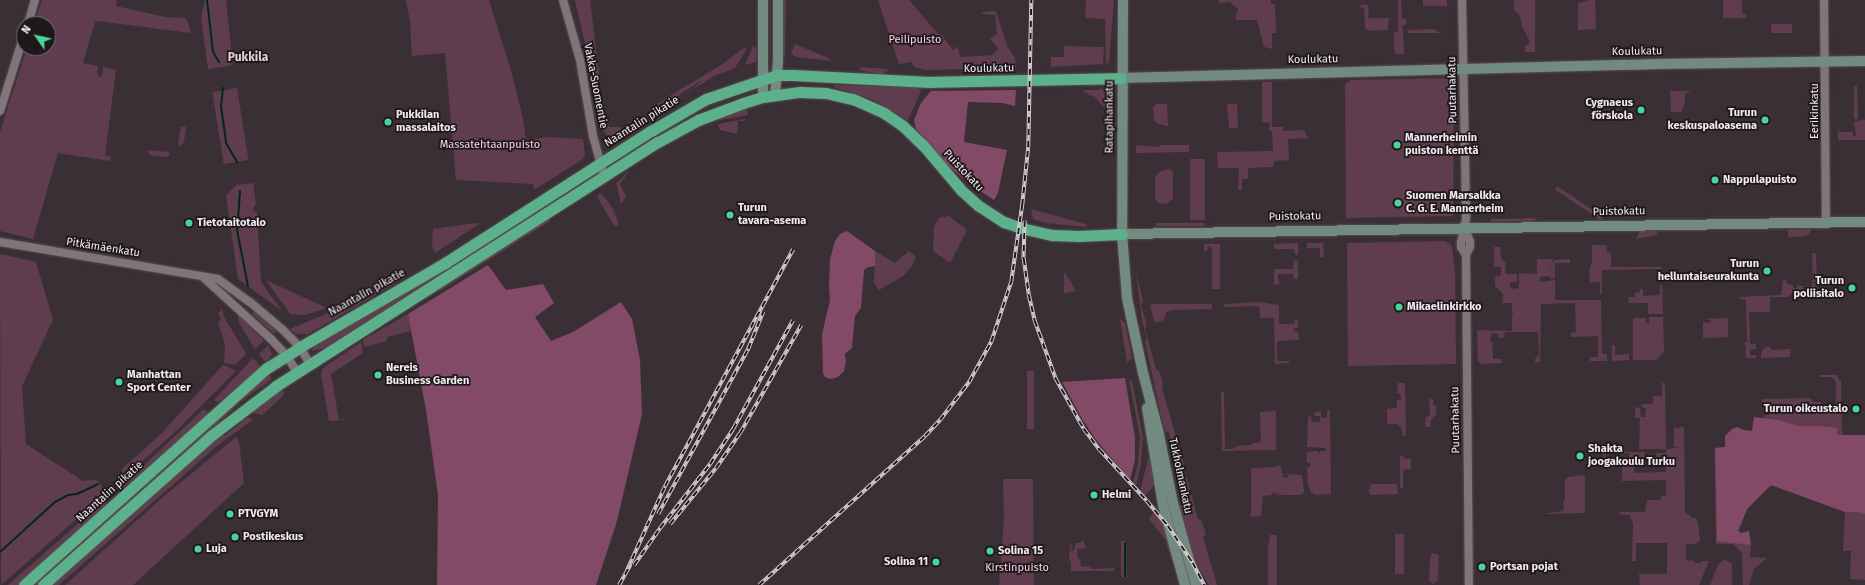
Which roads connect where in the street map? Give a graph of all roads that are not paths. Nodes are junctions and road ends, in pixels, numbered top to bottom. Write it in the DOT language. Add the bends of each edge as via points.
graph roads {
  1 [pos="35,0"];
  2 [pos="563,0"];
  3 [pos="763,0"];
  4 [pos="778,0"];
  5 [pos="1123,0"];
  6 [pos="1462,0"];
  7 [pos="1824,0"];
  8 [pos="30,16"];
  9 [pos="17,56"];
  10 [pos="1826,61"];
  11 [pos="1865,61"];
  12 [pos="1463,70"];
  13 [pos="777,75"];
  14 [pos="1121,78"];
  15 [pos="762,80"];
  16 [pos="775,95"];
  17 [pos="763,97"];
  18 [pos="0,111"];
  19 [pos="600,163"];
  20 [pos="604,176"];
  21 [pos="1865,222"];
  22 [pos="1826,223"];
  23 [pos="1465,228"];
  24 [pos="1122,234"];
  25 [pos="0,242"];
  26 [pos="203,277"];
  27 [pos="300,347"];
  28 [pos="286,355"];
  29 [pos="310,364"];
  30 [pos="297,372"];
  31 [pos="1143,373"];
  32 [pos="24,585"];
  33 [pos="43,585"];
  34 [pos="1185,585"];
  35 [pos="1196,585"];
  36 [pos="1468,585"];
  1 -- 8 [label="street"];
  2 -- 19 [label="street, Vakka-Suomentie" via="580,60"];
  3 -- 15 [label="main road"];
  4 -- 13 [label="main road"];
  5 -- 14 [label="main road, Ratapihankatu"];
  6 -- 12 [label="street, Puutarhakatu"];
  7 -- 10 [label="street, Eerikinkatu"];
  9 -- 18 [label="street"];
  10 -- 11 [label="main road, Koulukatu"];
  10 -- 12 [label="main road, Koulukatu"];
  10 -- 22 [label="street, Eerikinkatu"];
  12 -- 14 [label="main road, Koulukatu"];
  12 -- 23 [label="street, Puutarhakatu"];
  13 -- 14 [label="highway, Koulukatu" via="930,82"];
  13 -- 15 [label="highway, Koulukatu"];
  13 -- 16 [label="main road"];
  14 -- 24 [label="main road, Ratapihankatu"];
  15 -- 17 [label="main road"];
  15 -- 19 [label="highway, Naantalin pikatie" via="727,90 695,105"];
  16 -- 17 [label="highway"];
  16 -- 24 [label="highway, Puistokatu" via="800,92 826,93 852,99 884,113 909,131 969,198 990,214 1011,225 1040,233 1065,236"];
  17 -- 20 [label="highway" via="683,128"];
  19 -- 20 [label="street, Vakka-Suomentie"];
  19 -- 27 [label="highway, Naantalin pikatie" via="445,263"];
  20 -- 29 [label="highway"];
  21 -- 22 [label="main road, Puistokatu"];
  22 -- 23 [label="main road, Puistokatu"];
  23 -- 24 [label="main road, Puistokatu"];
  23 -- 36 [label="street, Puutarhakatu" via="1470,242 1466,255"];
  24 -- 31 [label="main road, Tukholmankatu" via="1128,298"];
  25 -- 26 [label="street, Pitkämäenkatu"];
  26 -- 27 [label="street, Pitkämäenkatu" via="218,279 228,286 261,311"];
  26 -- 28 [label="street, Pitkämäenkatu"];
  27 -- 28 [label="highway, Naantalin pikatie"];
  27 -- 29 [label="street, Pitkämäenkatu"];
  28 -- 30 [label="street, Pitkämäenkatu"];
  28 -- 32 [label="highway, Naantalin pikatie" via="246,386"];
  29 -- 30 [label="highway"];
  30 -- 33 [label="highway" via="250,404 218,430"];
  31 -- 34 [label="main road, Tukholmankatu" via="1150,432 1164,505"];
  31 -- 35 [label="main road, Tukholmankatu" via="1173,503"];
}
